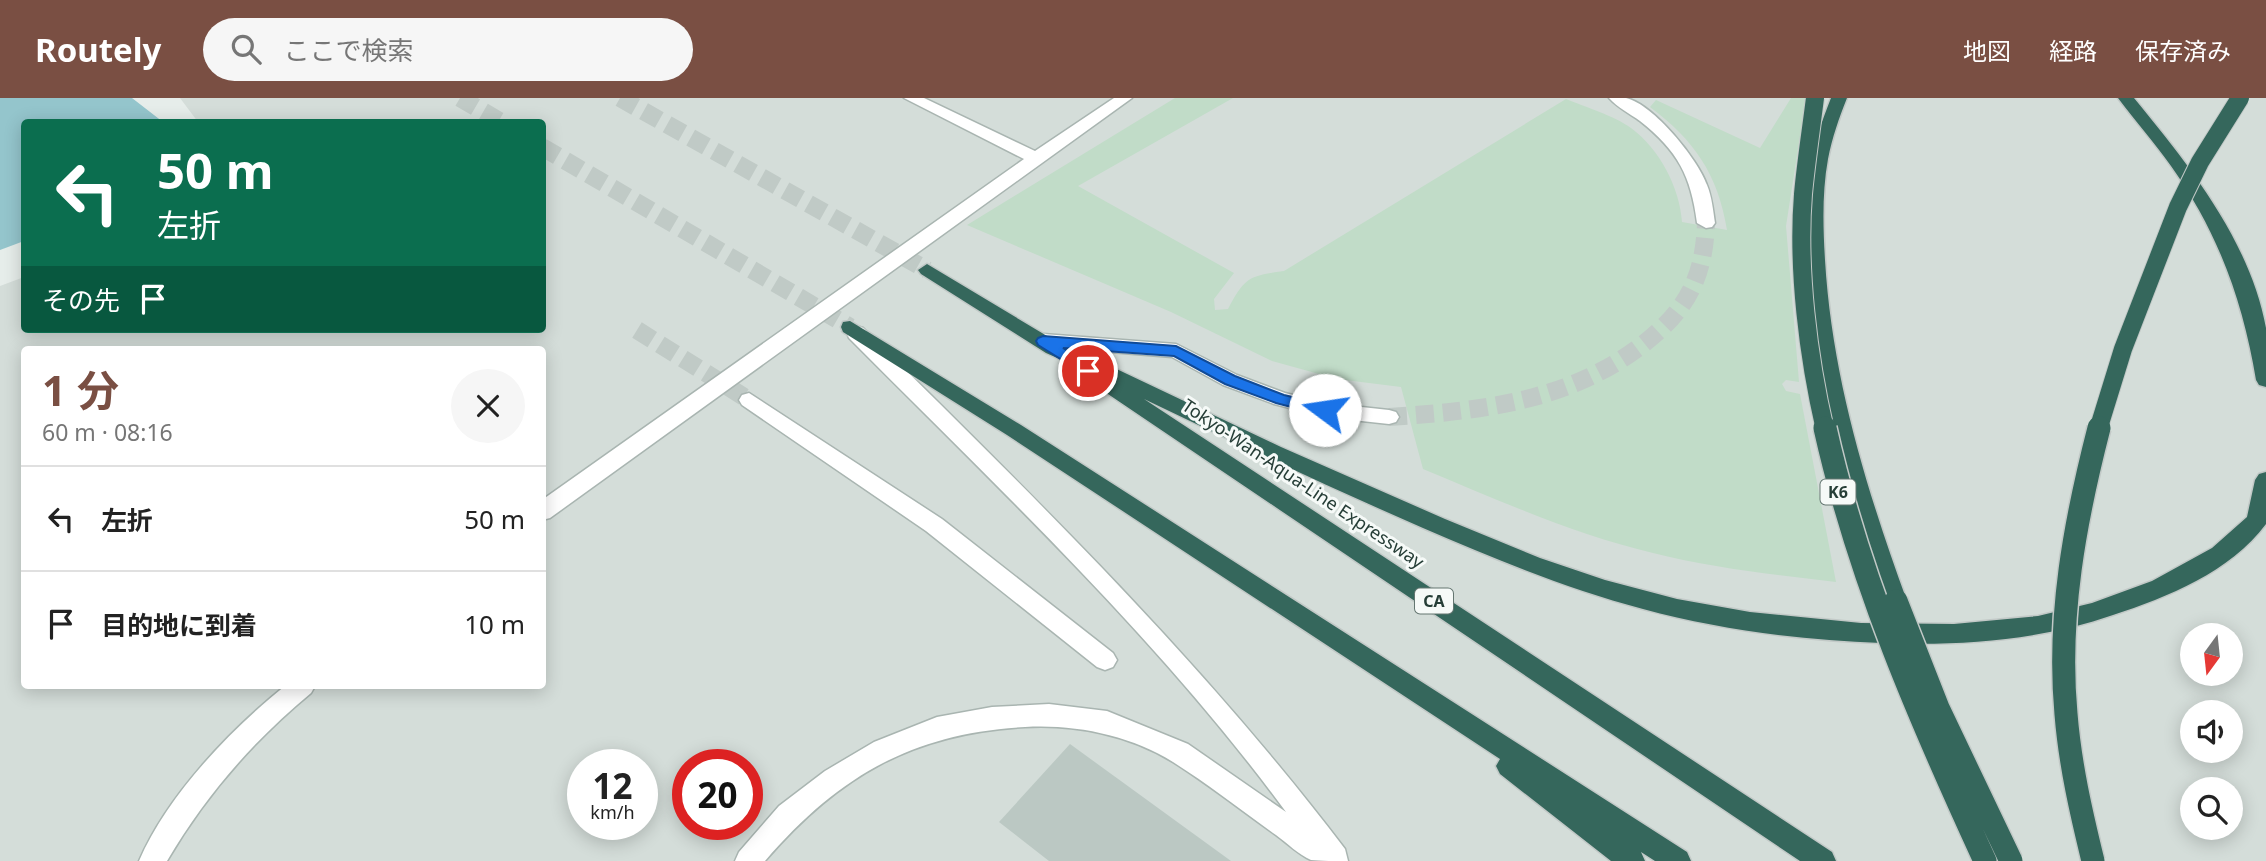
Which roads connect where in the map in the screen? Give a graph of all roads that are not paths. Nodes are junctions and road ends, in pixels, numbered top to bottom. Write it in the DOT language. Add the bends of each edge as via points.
graph roads {
  1 [pos="912,98"];
  2 [pos="1124,98"];
  3 [pos="1617,98"];
  4 [pos="1815,98"];
  5 [pos="1839,98"];
  6 [pos="2126,98"];
  7 [pos="2240,98"];
  8 [pos="1036,158"];
  9 [pos="1706,223"];
  10 [pos="927,270"];
  11 [pos="850,327"];
  12 [pos="1043,341"];
  13 [pos="2266,380"];
  14 [pos="749,400"];
  15 [pos="1389,417"];
  16 [pos="2266,480"];
  17 [pos="546,509"];
  18 [pos="2261,516"];
  19 [pos="1105,660"];
  20 [pos="1391,675"];
  21 [pos="299,689"];
  22 [pos="1335,859"];
  23 [pos="152,861"];
  24 [pos="748,861"];
  25 [pos="1632,861"];
  26 [pos="1678,861"];
  27 [pos="1824,861"];
  28 [pos="1985,861"];
  29 [pos="2011,861"];
  30 [pos="2093,861"];
  1 -- 8 [label="street"];
  2 -- 8 [label="street"];
  3 -- 9 [label="street" via="1654,122 1681,151 1699,184"];
  4 -- 28 [label="highway, K6, bridge" via="1807,140 1804,284 1835,477 1873,599 1913,705"];
  5 -- 29 [label="highway, bridge" via="1817,178 1816,265 1834,399 1896,601 1938,708"];
  6 -- 13 [label="highway" via="2180,164 2233,254 2254,311"];
  7 -- 30 [label="highway, bridge" via="2188,184 2119,356 2081,499 2064,610 2064,717 2080,818"];
  8 -- 17 [label="street"];
  10 -- 12 [label="highway, Tokyo-Wan-Aqua-Line Expressway / CA"];
  11 -- 20 [label="highway"];
  11 -- 22 [label="street" via="1129,607 1237,730"];
  12 -- 15 [label="street" via="1176,351 1230,380 1281,399 1325,410"];
  12 -- 18 [label="highway" via="1324,476 1531,564 1607,590 1771,625 1849,634 1941,635 2028,627 2091,614 2156,590 2211,560"];
  12 -- 27 [label="highway, Tokyo-Wan-Aqua-Line Expressway / CA"];
  14 -- 19 [label="street" via="934,525"];
  16 -- 18 [label="highway"];
  20 -- 25 [label="highway"];
  20 -- 26 [label="highway"];
  21 -- 23 [label="street" via="223,761 177,817"];
  22 -- 24 [label="street" via="1179,752 1107,722 1049,715 992,718 937,728 883,750 834,779 788,815"];
}
